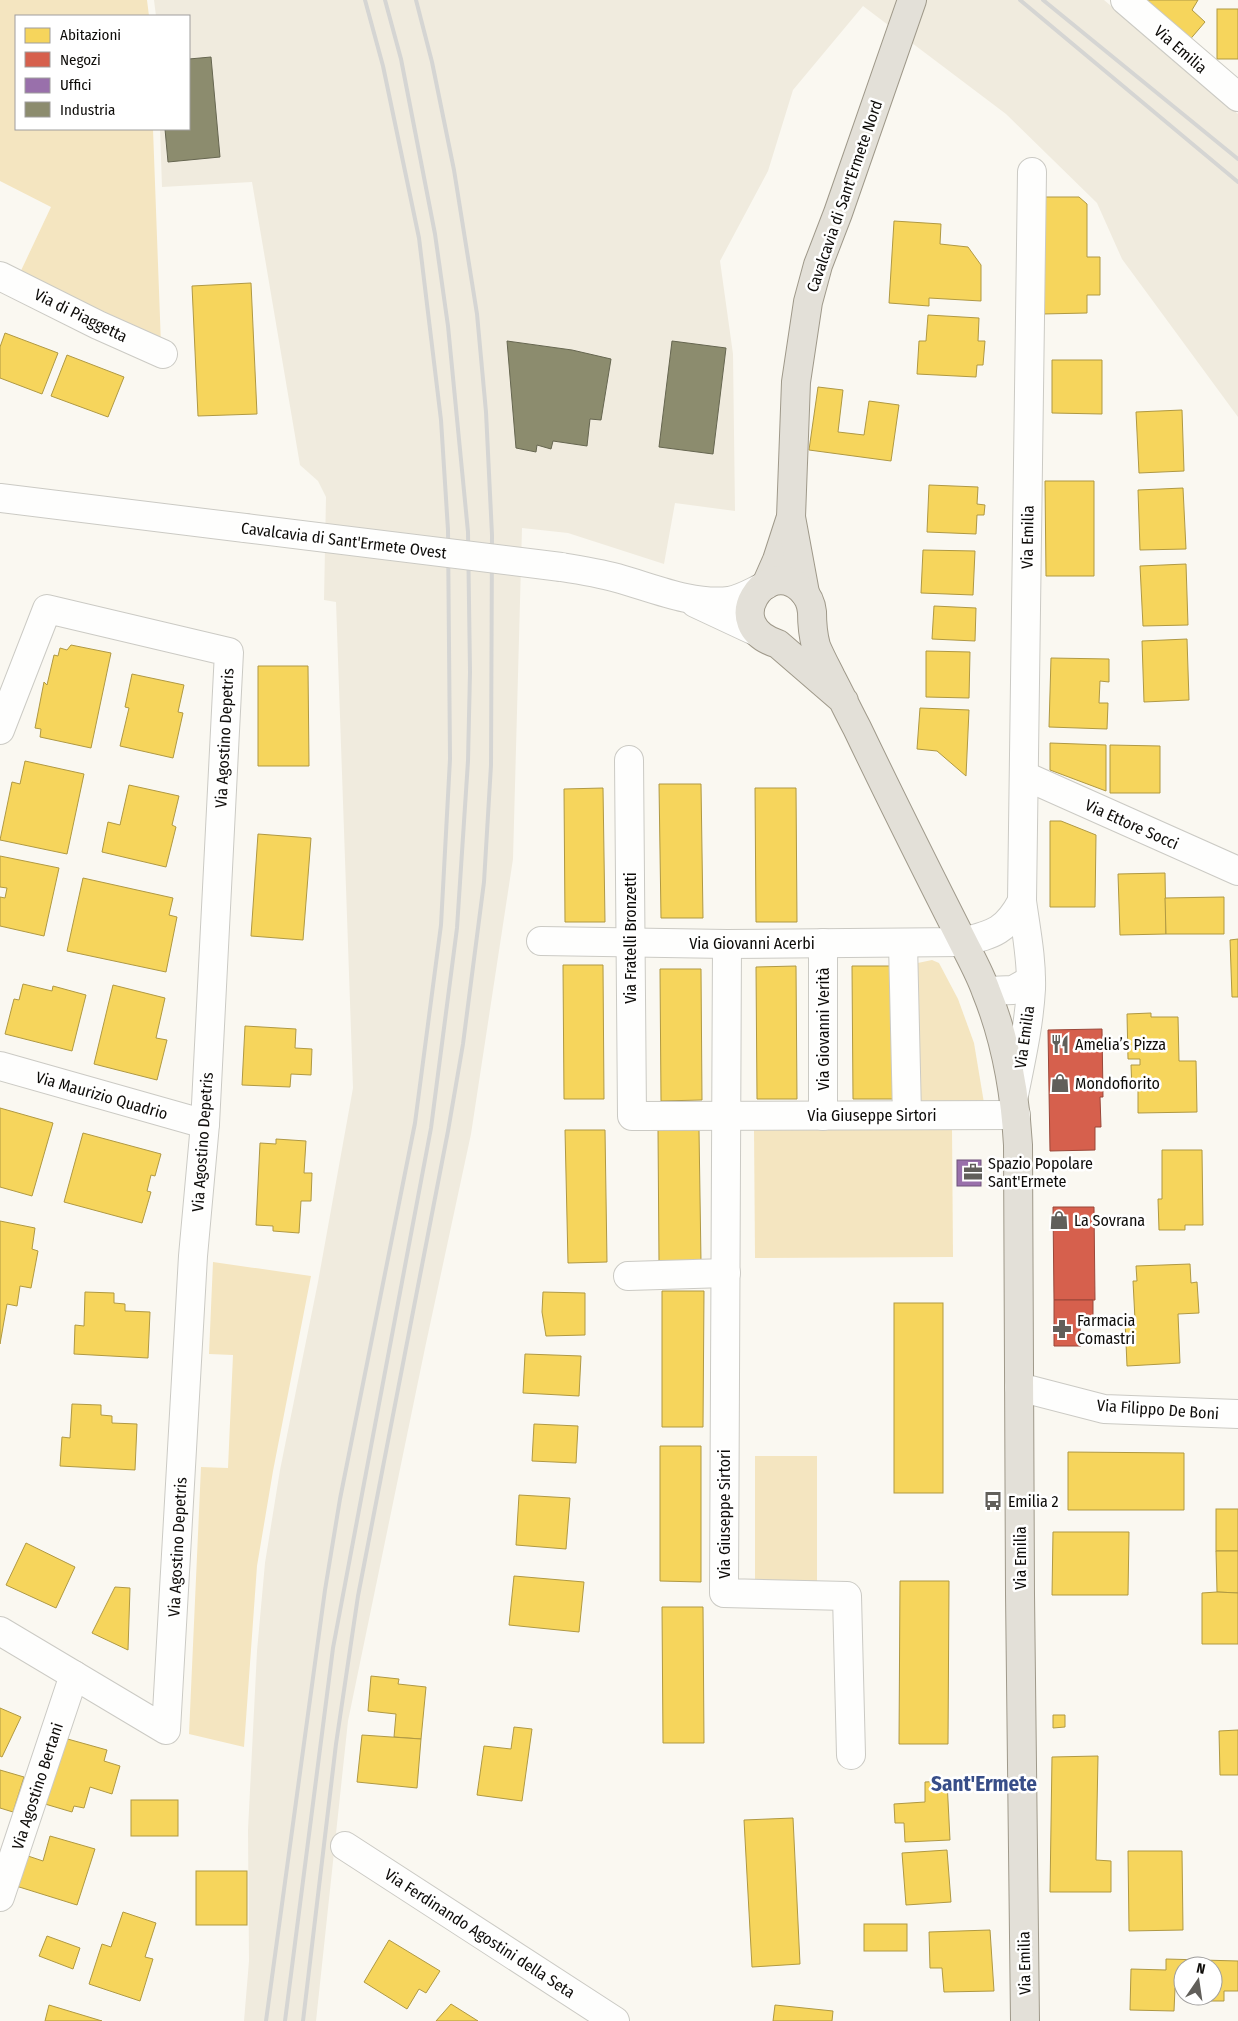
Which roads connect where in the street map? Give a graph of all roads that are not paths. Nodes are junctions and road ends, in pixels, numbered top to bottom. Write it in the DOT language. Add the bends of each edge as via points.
graph roads {
  1 [pos="912,0"];
  2 [pos="1125,0"];
  3 [pos="1238,97"];
  4 [pos="1032,172"];
  5 [pos="0,276"];
  6 [pos="163,354"];
  7 [pos="0,498"];
  8 [pos="790,517"];
  9 [pos="764,586"];
  10 [pos="684,598"];
  11 [pos="808,605"];
  12 [pos="767,638"];
  13 [pos="844,701"];
  14 [pos="0,730"];
  15 [pos="629,760"];
  16 [pos="1025,776"];
  17 [pos="1238,871"];
  18 [pos="1022,901"];
  19 [pos="541,941"];
  20 [pos="962,942"];
  21 [pos="630,943"];
  22 [pos="822,943"];
  23 [pos="903,943"];
  24 [pos="727,944"];
  25 [pos="1031,980"];
  26 [pos="987,991"];
  27 [pos="0,1066"];
  28 [pos="1015,1105"];
  29 [pos="907,1115"];
  30 [pos="632,1116"];
  31 [pos="728,1116"];
  32 [pos="823,1116"];
  33 [pos="205,1124"];
  34 [pos="726,1273"];
  35 [pos="628,1276"];
  36 [pos="1020,1387"];
  37 [pos="1238,1414"];
  38 [pos="0,1631"];
  39 [pos="74,1675"];
  40 [pos="851,1755"];
  41 [pos="345,1846"];
  42 [pos="0,1897"];
  43 [pos="615,2021"];
  44 [pos="1025,2021"];
  1 -- 8 [label="main road, Cavalcavia di Sant'Ermete Nord" via="818,265 808,302 796,390"];
  2 -- 3 [label="street, Via Emilia"];
  4 -- 16 [label="street, Via Emilia"];
  5 -- 6 [label="street, Via di Piaggetta"];
  7 -- 10 [label="street, Cavalcavia di Sant'Ermete Ovest, bridge" via="561,567 615,578"];
  8 -- 9 [label="main road, Cavalcavia di Sant'Ermete Nord" via="778,560"];
  8 -- 11 [label="main road, Cavalcavia di Sant'Ermete Nord"];
  9 -- 10 [label="street" via="730,601"];
  9 -- 11 [label="main road" via="790,582 799,587"];
  9 -- 12 [label="main road" via="753,598 750,617"];
  10 -- 12 [label="street"];
  11 -- 12 [label="main road" via="808,627 800,636 787,643"];
  11 -- 13 [label="main road, Via Emilia" via="817,648"];
  12 -- 13 [label="main road, Via Emilia"];
  13 -- 20 [label="main road, Via Emilia"];
  14 -- 33 [label="street, Via Agostino Depetris" via="47,609 229,652"];
  15 -- 21 [label="street, Via Fratelli Bronzetti"];
  16 -- 17 [label="street, Via Ettore Socci"];
  16 -- 18 [label="street, Via Emilia"];
  18 -- 20 [label="street, Via Emilia" via="1014,918 1000,930"];
  18 -- 25 [label="street, Via Emilia"];
  19 -- 21 [label="street, Via Giovanni Acerbi"];
  20 -- 23 [label="street, Via Giovanni Acerbi"];
  20 -- 26 [label="main road, Via Emilia"];
  21 -- 24 [label="street, Via Giovanni Acerbi"];
  21 -- 30 [label="street, Via Fratelli Bronzetti"];
  22 -- 23 [label="street, Via Giovanni Acerbi"];
  22 -- 24 [label="street, Via Giovanni Acerbi"];
  22 -- 32 [label="street, Via Giovanni Verità"];
  23 -- 29 [label="street"];
  24 -- 31 [label="street, Via Giuseppe Sirtori"];
  25 -- 26 [label="street, Via Emilia" via="1013,990"];
  25 -- 28 [label="street, Via Emilia"];
  26 -- 28 [label="main road, Via Emilia" via="1006,1053"];
  27 -- 33 [label="street, Via Maurizio Quadrio"];
  28 -- 29 [label="street, Via Giuseppe Sirtori"];
  28 -- 36 [label="main road, Via Emilia"];
  29 -- 32 [label="street, Via Giuseppe Sirtori"];
  30 -- 31 [label="street, Via Giuseppe Sirtori"];
  31 -- 32 [label="street, Via Giuseppe Sirtori"];
  31 -- 34 [label="street, Via Giuseppe Sirtori"];
  33 -- 39 [label="street, Via Agostino Depetris" via="193,1256 166,1730"];
  34 -- 35 [label="street"];
  34 -- 40 [label="street, Via Giuseppe Sirtori" via="724,1593 847,1596"];
  36 -- 37 [label="street, Via Filippo De Boni" via="1104,1409"];
  36 -- 44 [label="main road, Via Emilia"];
  38 -- 39 [label="street"];
  39 -- 42 [label="street, Via Agostino Bertani"];
  41 -- 43 [label="street, Via Ferdinando Agostini della Seta"];
}
